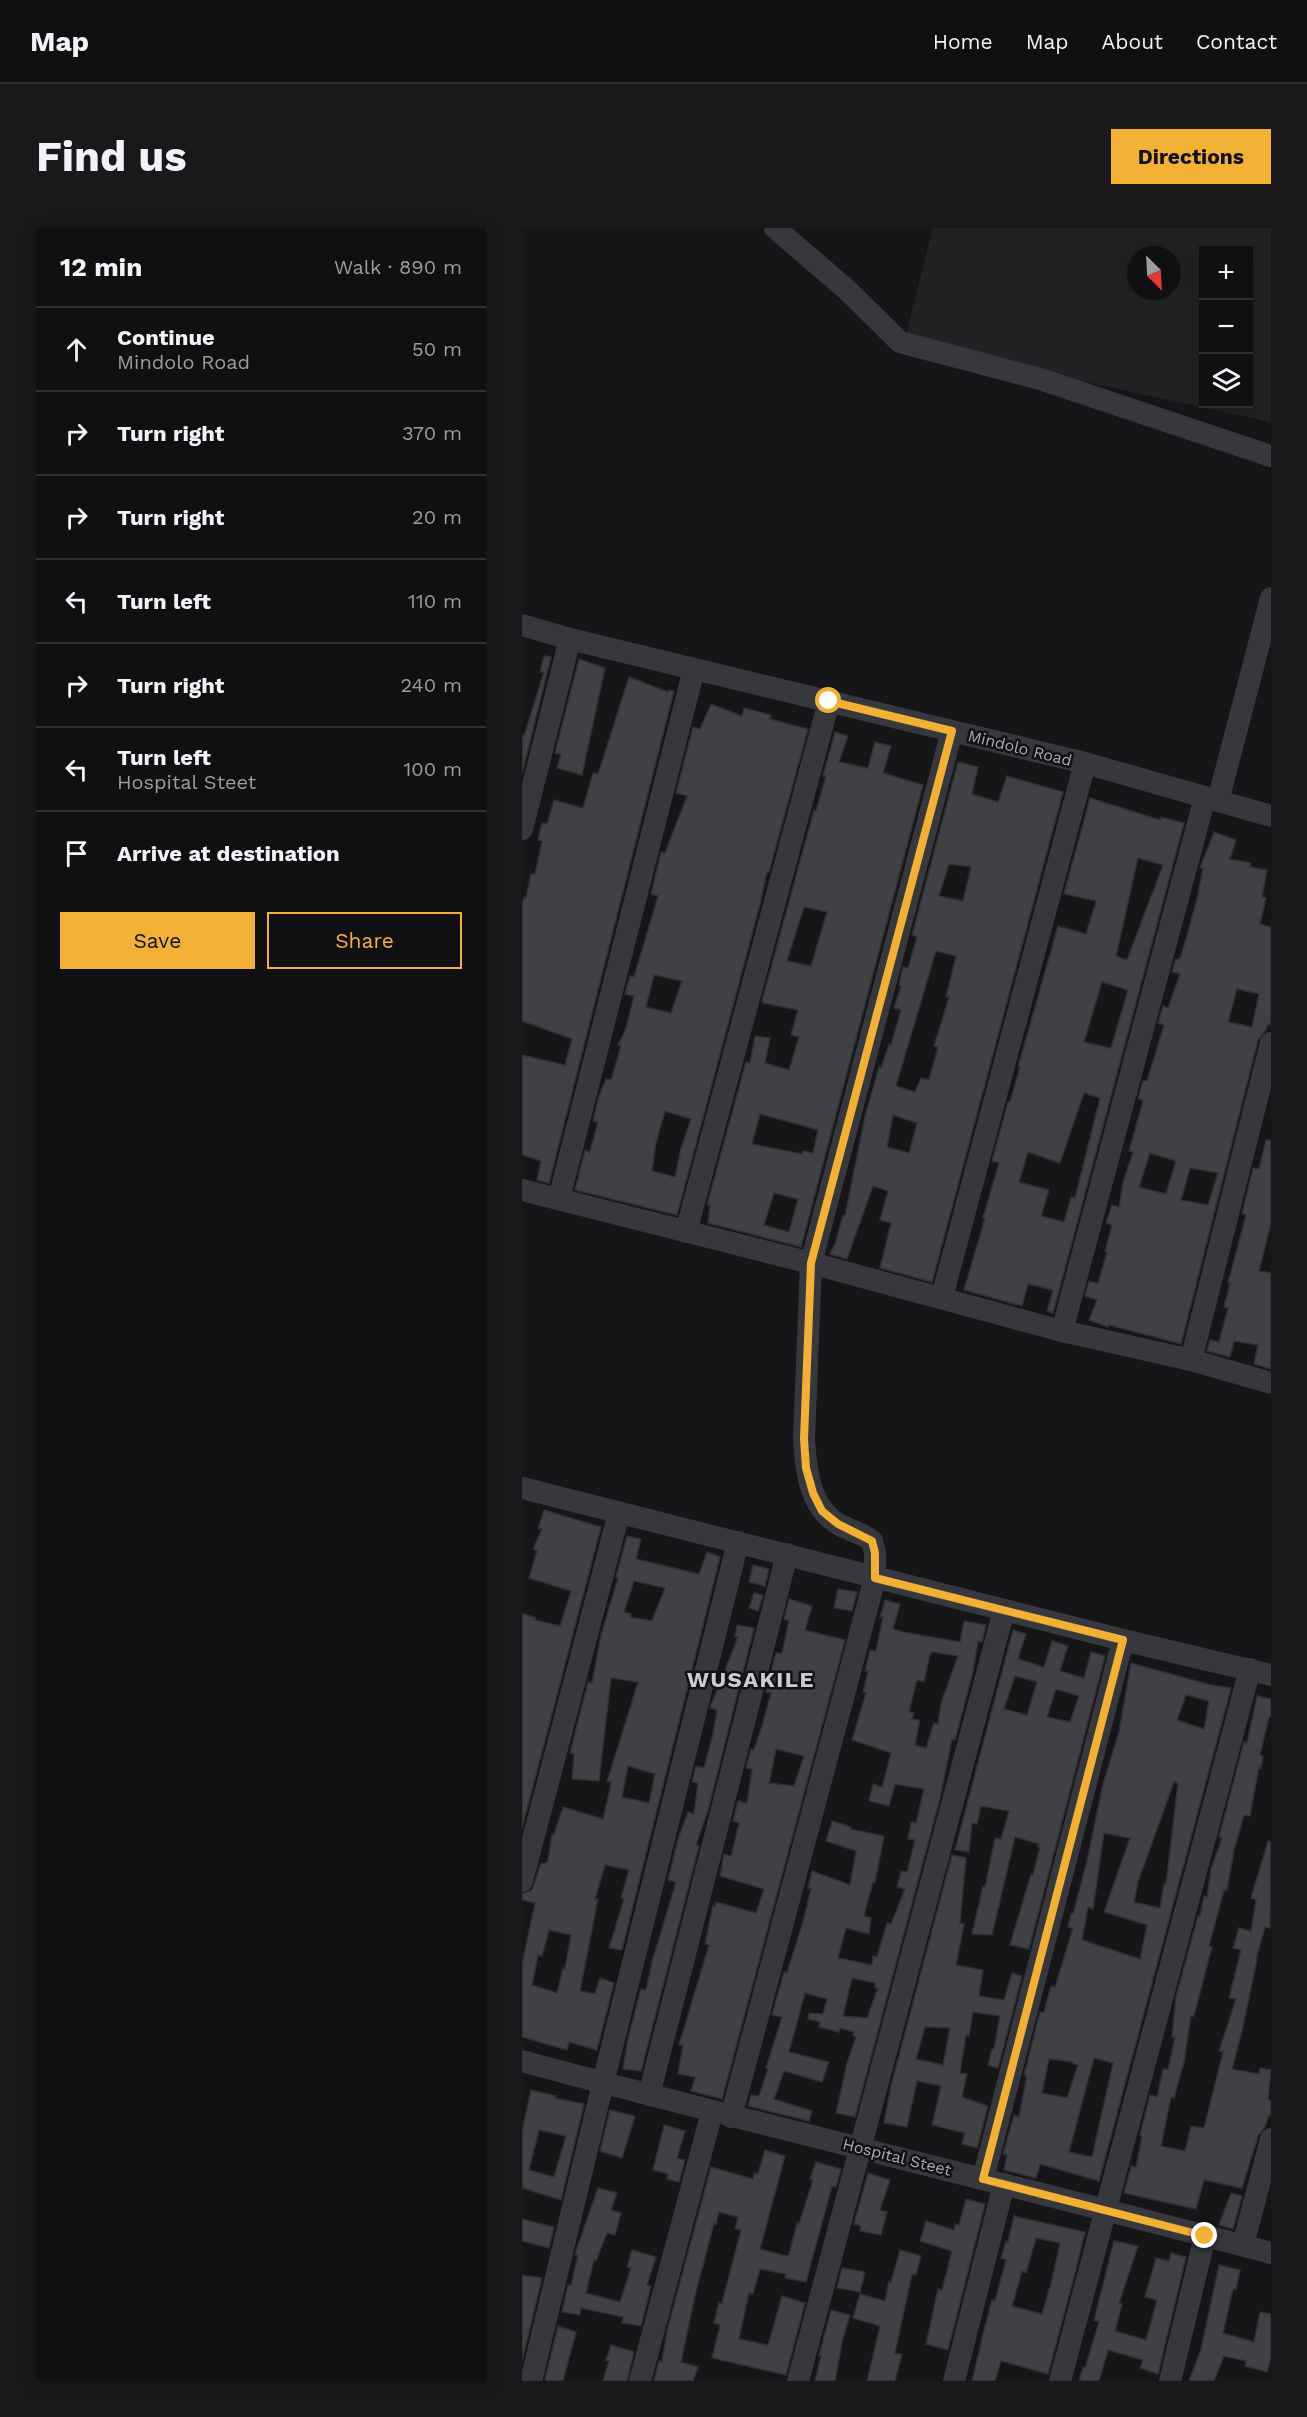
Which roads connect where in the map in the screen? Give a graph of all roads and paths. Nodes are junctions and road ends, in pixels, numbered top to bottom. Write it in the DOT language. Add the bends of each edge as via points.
graph roads {
  1 [pos="775,228"];
  2 [pos="1271,456"];
  3 [pos="1271,598"];
  4 [pos="522,625"];
  5 [pos="570,639"];
  6 [pos="694,669"];
  7 [pos="829,701"];
  8 [pos="952,731"];
  9 [pos="1085,763"];
  10 [pos="1212,799"];
  11 [pos="1271,816"];
  12 [pos="522,829"];
  13 [pos="1271,1043"];
  14 [pos="522,1191"];
  15 [pos="560,1199"];
  16 [pos="686,1232"];
  17 [pos="811,1263"];
  18 [pos="942,1297"];
  19 [pos="1062,1330"];
  20 [pos="1191,1360"];
  21 [pos="1271,1383"];
  22 [pos="522,1488"];
  23 [pos="619,1513"];
  24 [pos="738,1542"];
  25 [pos="788,1554"];
  26 [pos="875,1578"];
  27 [pos="1004,1610"];
  28 [pos="1123,1640"];
  29 [pos="1261,1672"];
  30 [pos="522,1881"];
  31 [pos="522,2061"];
  32 [pos="603,2083"];
  33 [pos="649,2095"];
  34 [pos="722,2114"];
  35 [pos="1271,2139"];
  36 [pos="860,2147"];
  37 [pos="994,2181"];
  38 [pos="1105,2210"];
  39 [pos="1205,2236"];
  40 [pos="1243,2245"];
  41 [pos="1271,2253"];
  42 [pos="531,2381"];
  43 [pos="640,2381"];
  44 [pos="798,2381"];
  45 [pos="954,2381"];
  46 [pos="1060,2381"];
  47 [pos="1170,2381"];
  1 -- 2 [label="street" via="900,342 1040,379"];
  3 -- 10 [label="street"];
  4 -- 5 [label="street, Mindolo Road"];
  5 -- 6 [label="street, Mindolo Road"];
  5 -- 12 [label="street"];
  6 -- 7 [label="street, Mindolo Road"];
  6 -- 15 [label="street"];
  7 -- 8 [label="street, Mindolo Road"];
  7 -- 16 [label="street"];
  8 -- 9 [label="street, Mindolo Road"];
  8 -- 17 [label="street"];
  9 -- 10 [label="street, Mindolo Road"];
  9 -- 18 [label="street"];
  10 -- 11 [label="street, Mindolo Road"];
  10 -- 19 [label="street"];
  13 -- 20 [label="street"];
  14 -- 15 [label="street"];
  15 -- 16 [label="street"];
  16 -- 17 [label="street"];
  17 -- 18 [label="street"];
  17 -- 26 [label="street" via="806,1468 822,1511 872,1541"];
  18 -- 19 [label="street"];
  19 -- 20 [label="street"];
  20 -- 21 [label="street"];
  22 -- 23 [label="street"];
  23 -- 24 [label="street"];
  23 -- 30 [label="street"];
  24 -- 25 [label="street"];
  24 -- 32 [label="street"];
  25 -- 26 [label="street"];
  25 -- 33 [label="street"];
  26 -- 27 [label="street"];
  26 -- 34 [label="street"];
  27 -- 28 [label="street"];
  27 -- 36 [label="street"];
  28 -- 29 [label="street"];
  28 -- 37 [label="street"];
  29 -- 38 [label="street"];
  31 -- 32 [label="street, Hospital Steet"];
  32 -- 33 [label="street, Hospital Steet"];
  32 -- 42 [label="street"];
  33 -- 34 [label="street, Hospital Steet"];
  34 -- 36 [label="street, Hospital Steet"];
  34 -- 43 [label="street"];
  35 -- 40 [label="street"];
  36 -- 37 [label="street, Hospital Steet"];
  36 -- 44 [label="street"];
  37 -- 38 [label="street, Hospital Steet"];
  37 -- 45 [label="street"];
  38 -- 39 [label="street, Hospital Steet"];
  38 -- 46 [label="street"];
  39 -- 40 [label="street, Hospital Steet"];
  39 -- 47 [label="street"];
  40 -- 41 [label="street, Hospital Steet"];
}
